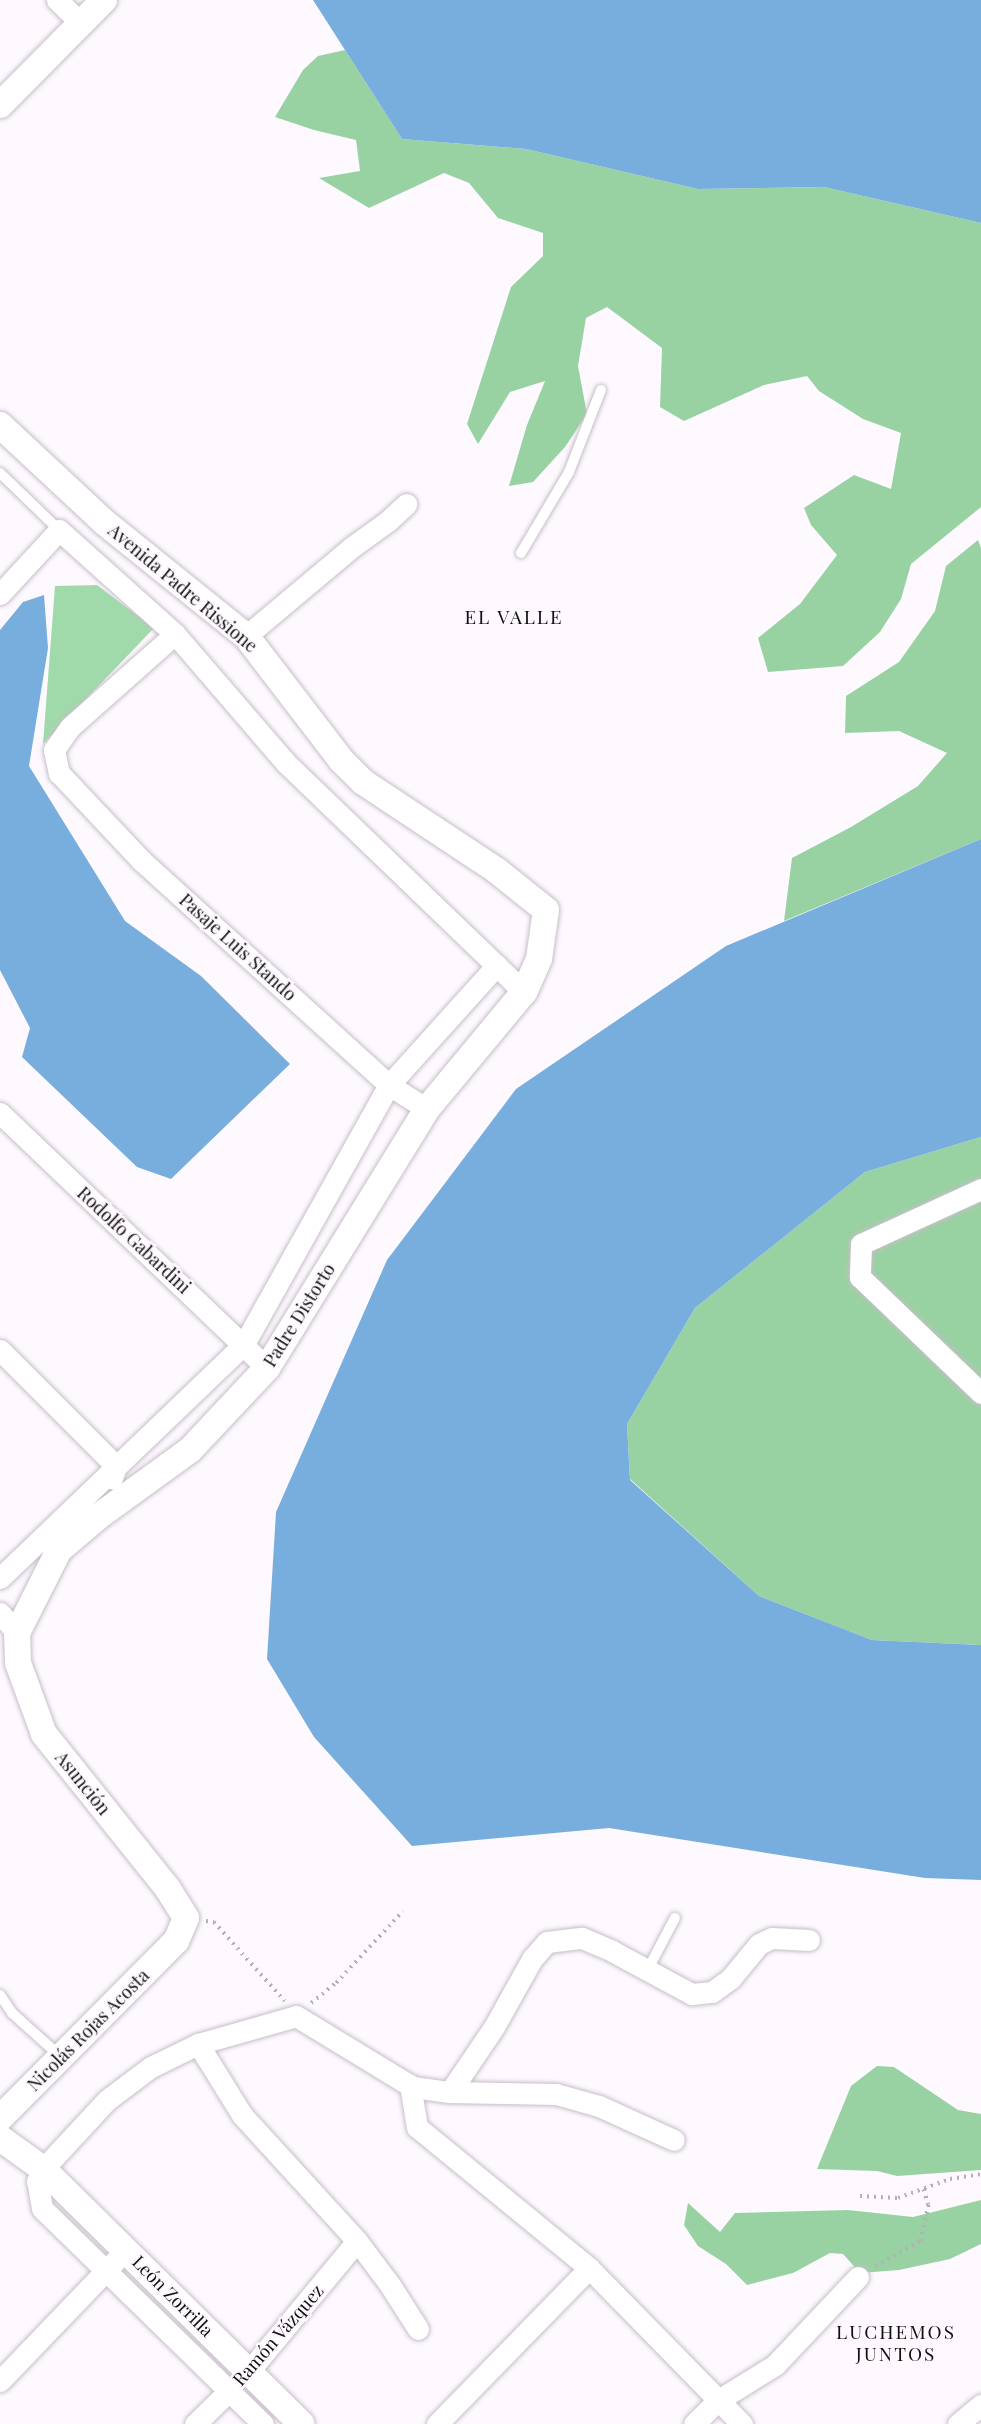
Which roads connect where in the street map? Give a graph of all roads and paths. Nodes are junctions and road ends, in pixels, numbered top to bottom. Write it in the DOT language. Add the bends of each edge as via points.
graph roads {
  1 [pos="57,0"];
  2 [pos="104,0"];
  3 [pos="80,22"];
  4 [pos="0,105"];
  5 [pos="601,390"];
  6 [pos="0,425"];
  7 [pos="0,473"];
  8 [pos="406,504"];
  9 [pos="104,522"];
  10 [pos="59,530"];
  11 [pos="79,548"];
  12 [pos="520,553"];
  13 [pos="0,594"];
  14 [pos="175,634"];
  15 [pos="246,636"];
  16 [pos="539,959"];
  17 [pos="497,965"];
  18 [pos="524,992"];
  19 [pos="389,1085"];
  20 [pos="427,1109"];
  21 [pos="0,1113"];
  22 [pos="981,1189"];
  23 [pos="244,1344"];
  24 [pos="0,1350"];
  25 [pos="267,1368"];
  26 [pos="981,1392"];
  27 [pos="116,1466"];
  28 [pos="99,1516"];
  29 [pos="0,1578"];
  30 [pos="0,1613"];
  31 [pos="17,1633"];
  32 [pos="403,1911"];
  33 [pos="675,1918"];
  34 [pos="181,1930"];
  35 [pos="808,1940"];
  36 [pos="647,1971"];
  37 [pos="0,1995"];
  38 [pos="296,2016"];
  39 [pos="198,2044"];
  40 [pos="62,2058"];
  41 [pos="410,2085"];
  42 [pos="450,2092"];
  43 [pos="0,2118"];
  44 [pos="0,2138"];
  45 [pos="674,2140"];
  46 [pos="43,2169"];
  47 [pos="981,2174"];
  48 [pos="923,2189"];
  49 [pos="860,2196"];
  50 [pos="357,2242"];
  51 [pos="125,2247"];
  52 [pos="589,2268"];
  53 [pos="107,2271"];
  54 [pos="858,2277"];
  55 [pos="418,2329"];
  56 [pos="249,2371"];
  57 [pos="0,2381"];
  58 [pos="230,2390"];
  59 [pos="717,2401"];
  60 [pos="981,2405"];
  61 [pos="195,2424"];
  62 [pos="263,2424"];
  63 [pos="302,2424"];
  64 [pos="437,2424"];
  65 [pos="694,2424"];
  66 [pos="743,2424"];
  67 [pos="958,2424"];
  1 -- 3 [label="street"];
  2 -- 3 [label="street"];
  3 -- 4 [label="street"];
  5 -- 12 [label="lane" via="569,472"];
  6 -- 9 [label="street, Avenida Padre Rissione"];
  7 -- 10 [label="lane"];
  8 -- 15 [label="street"];
  9 -- 11 [label="street"];
  9 -- 15 [label="street, Avenida Padre Rissione"];
  10 -- 11 [label="street, Avenida Padre Rissione"];
  10 -- 13 [label="street"];
  11 -- 14 [label="street, Avenida Padre Rissione"];
  14 -- 17 [label="street, Avenida Padre Rissione" via="285,763"];
  14 -- 19 [label="street, Pasaje Luis Stando" via="70,727 54,750 59,773 142,861"];
  15 -- 16 [label="street, Avenida Padre Rissione" via="363,782 496,870 546,910"];
  16 -- 18 [label="street, Padre Distorto"];
  17 -- 18 [label="street, Avenida Padre Rissione"];
  17 -- 19 [label="street, Padre Distorto"];
  18 -- 20 [label="street, Padre Distorto"];
  19 -- 20 [label="street, Pasaje Luis Stando"];
  19 -- 23 [label="street, Padre Distorto"];
  20 -- 25 [label="street, Padre Distorto"];
  21 -- 23 [label="street, Rodolfo Gabardini"];
  22 -- 26 [label="street" via="862,1244 860,1277"];
  23 -- 25 [label="street, Rodolfo Gabardini"];
  23 -- 27 [label="street, Padre Distorto"];
  24 -- 27 [label="street"];
  25 -- 28 [label="street, Padre Distorto" via="190,1450"];
  27 -- 28 [label="street"];
  27 -- 29 [label="street, Padre Distorto"];
  28 -- 31 [label="street, Padre Distorto" via="59,1550"];
  30 -- 31 [label="street"];
  31 -- 34 [label="street, Asunción" via="18,1663 44,1734 168,1889"];
  32 -- 38 [label="path" via="337,1983"];
  33 -- 36 [label="lane"];
  34 -- 38 [label="path" via="214,1922 274,1985"];
  34 -- 40 [label="street, Nicolás Rojas Acosta"];
  35 -- 36 [label="street" via="772,1938 759,1944 731,1978 712,1992 692,1994"];
  36 -- 42 [label="street" via="582,1938 547,1942"];
  37 -- 40 [label="lane" via="12,2013"];
  38 -- 39 [label="street"];
  38 -- 41 [label="street"];
  39 -- 46 [label="street" via="151,2067 107,2100"];
  39 -- 50 [label="street" via="242,2115"];
  40 -- 43 [label="street, Nicolás Rojas Acosta"];
  41 -- 42 [label="street"];
  41 -- 52 [label="street" via="417,2127"];
  42 -- 45 [label="street" via="556,2094 599,2106"];
  44 -- 46 [label="street, León Zorrilla"];
  46 -- 51 [label="street, León Zorrilla"];
  46 -- 53 [label="street, León Zorrilla" via="37,2181 42,2208"];
  47 -- 48 [label="path"];
  48 -- 49 [label="path" via="898,2198"];
  48 -- 54 [label="path" via="928,2205 920,2241"];
  50 -- 55 [label="street"];
  50 -- 56 [label="street, Ramón Vázquez"];
  51 -- 53 [label="street"];
  51 -- 56 [label="street, León Zorrilla"];
  52 -- 59 [label="street"];
  52 -- 64 [label="street"];
  53 -- 57 [label="street"];
  53 -- 58 [label="street, León Zorrilla"];
  54 -- 59 [label="street" via="775,2365"];
  56 -- 58 [label="lane, Ramón Vázquez"];
  56 -- 63 [label="street, León Zorrilla"];
  58 -- 61 [label="street, Ramón Vázquez"];
  58 -- 62 [label="street, León Zorrilla"];
  59 -- 65 [label="street"];
  59 -- 66 [label="street"];
  60 -- 67 [label="street"];
}
